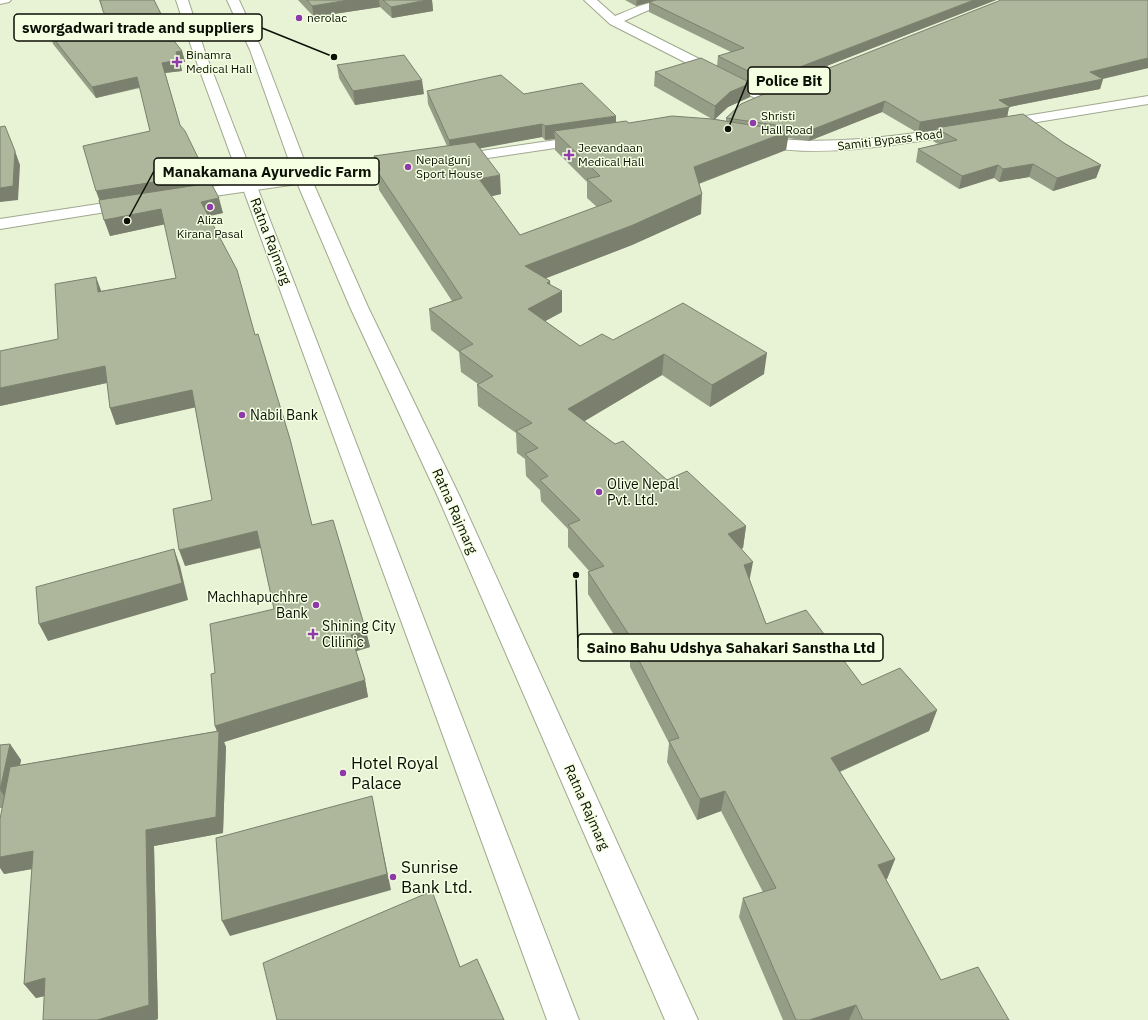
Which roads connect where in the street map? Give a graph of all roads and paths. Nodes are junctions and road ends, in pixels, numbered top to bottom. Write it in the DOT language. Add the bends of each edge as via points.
graph roads {
  1 [pos="5,0"];
  2 [pos="182,0"];
  3 [pos="233,0"];
  4 [pos="590,0"];
  5 [pos="671,0"];
  6 [pos="0,1"];
  7 [pos="614,21"];
  8 [pos="1148,100"];
  9 [pos="752,102"];
  10 [pos="598,138"];
  11 [pos="746,138"];
  12 [pos="437,161"];
  13 [pos="421,163"];
  14 [pos="303,178"];
  15 [pos="250,185"];
  16 [pos="172,197"];
  17 [pos="149,201"];
  18 [pos="0,224"];
  19 [pos="563,1020"];
  20 [pos="682,1020"];
  1 -- 6 [label="main road"];
  2 -- 15 [label="main road, Ratna Rajmarg"];
  3 -- 14 [label="main road, Ratna Rajmarg" via="256,50"];
  4 -- 7 [label="main road"];
  5 -- 7 [label="main road"];
  7 -- 9 [label="main road" via="768,95"];
  8 -- 11 [label="main road, Samiti Bypass Road" via="894,142 836,147 801,146"];
  10 -- 12 [label="main road"];
  13 -- 14 [label="main road"];
  14 -- 15 [label="main road"];
  14 -- 20 [label="main road, Ratna Rajmarg" via="359,307 449,497"];
  15 -- 16 [label="main road"];
  15 -- 19 [label="main road, Ratna Rajmarg"];
  17 -- 18 [label="main road"];
}
